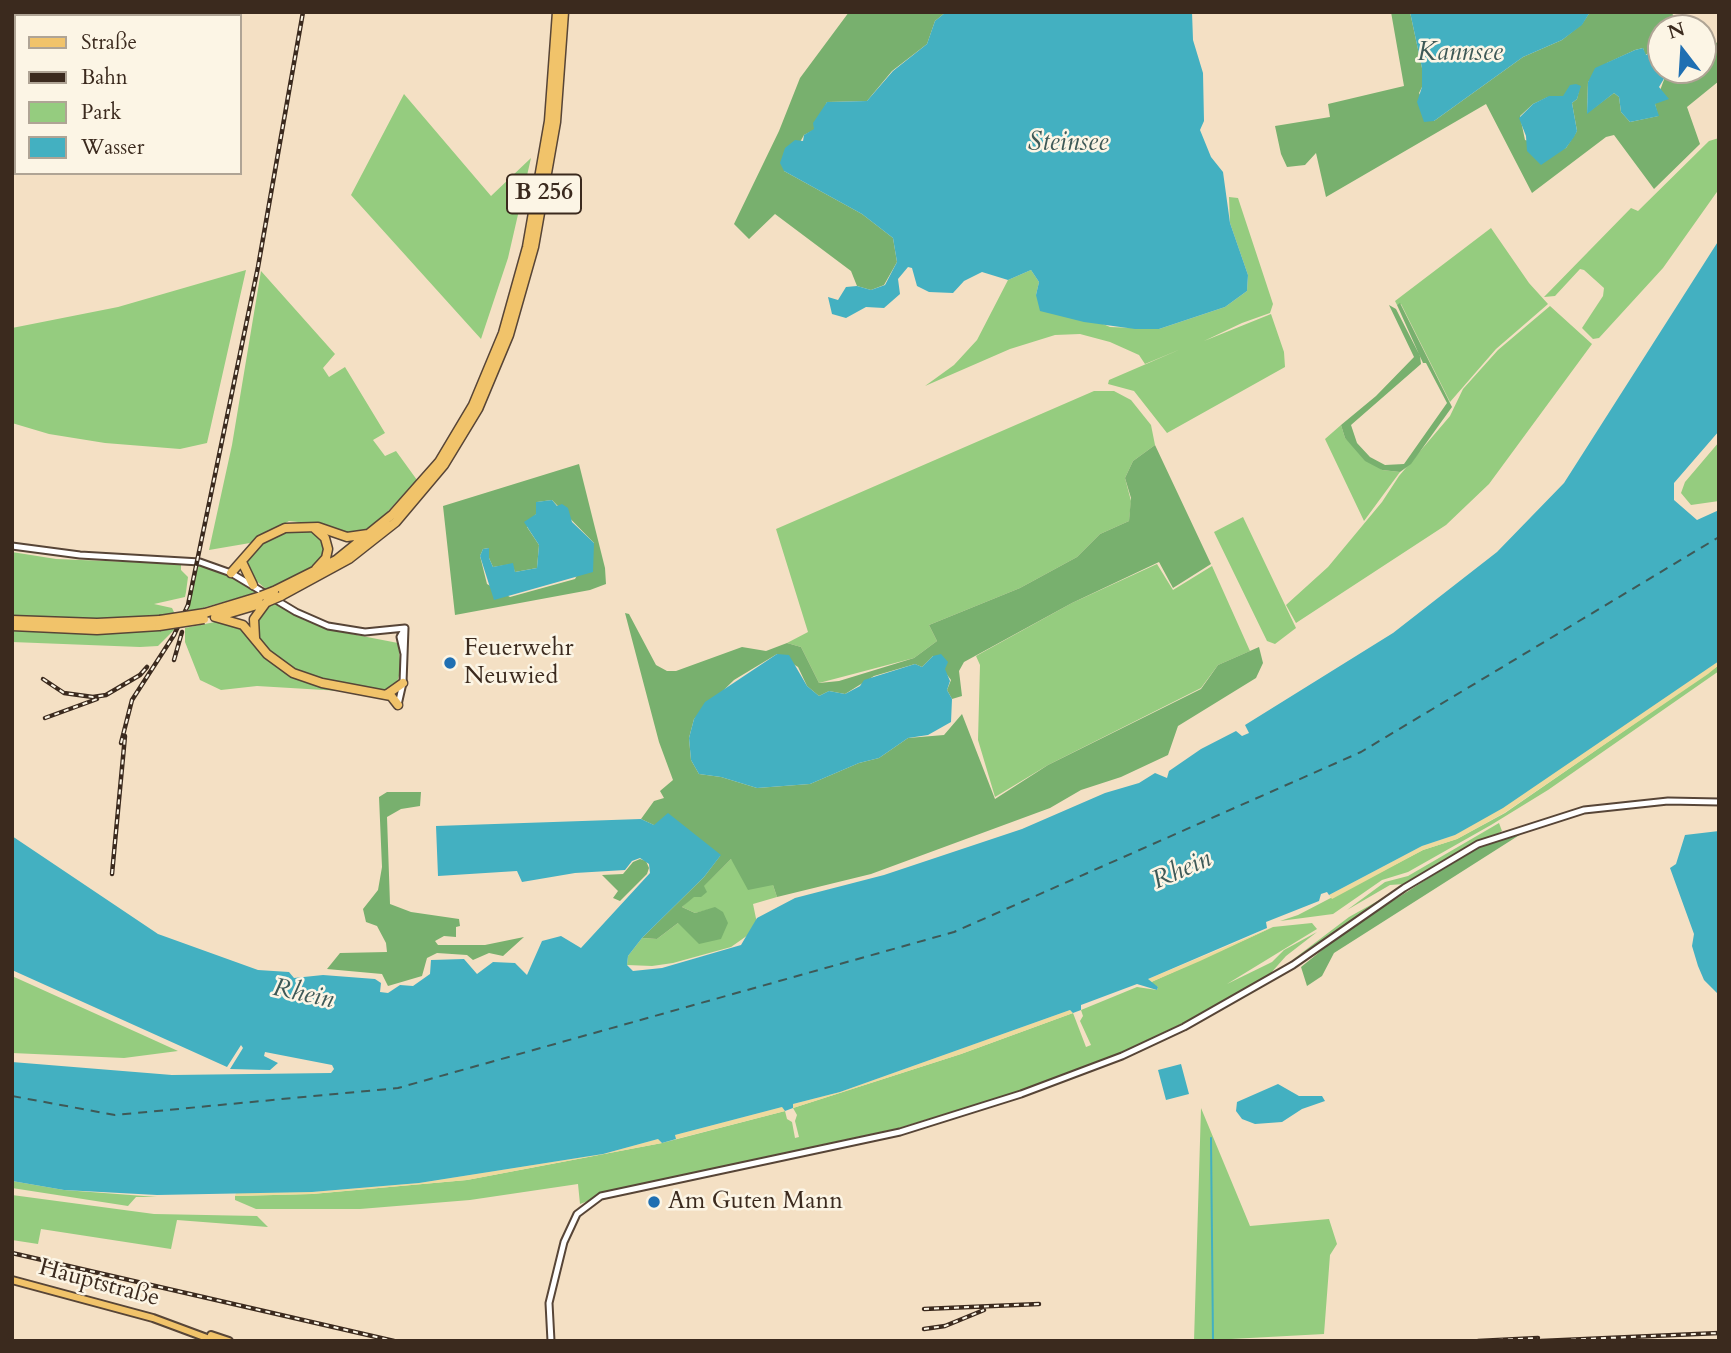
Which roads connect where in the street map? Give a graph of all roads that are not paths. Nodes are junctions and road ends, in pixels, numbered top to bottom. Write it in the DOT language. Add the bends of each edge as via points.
graph roads {
  1 [pos="557,12"];
  2 [pos="564,12"];
  3 [pos="500,350"];
  4 [pos="493,369"];
  5 [pos="312,527"];
  6 [pos="373,532"];
  7 [pos="12,546"];
  8 [pos="248,553"];
  9 [pos="243,564"];
  10 [pos="231,573"];
  11 [pos="309,576"];
  12 [pos="253,584"];
  13 [pos="277,594"];
  14 [pos="264,599"];
  15 [pos="205,616"];
  16 [pos="215,617"];
  17 [pos="12,620"];
  18 [pos="160,623"];
  19 [pos="12,626"];
  20 [pos="405,628"];
  21 [pos="380,632"];
  22 [pos="255,638"];
  23 [pos="400,641"];
  24 [pos="405,657"];
  25 [pos="403,683"];
  26 [pos="371,694"];
  27 [pos="386,695"];
  28 [pos="398,705"];
  29 [pos="1719,802"];
  30 [pos="12,1280"];
  31 [pos="176,1326"];
  32 [pos="215,1341"];
  33 [pos="229,1341"];
  34 [pos="551,1341"];
  1 -- 3 [label="highway, B 256" via="552,99 540,179"];
  2 -- 3 [label="highway, B 256" via="558,100 542,205 525,280"];
  3 -- 4 [label="highway, B 256"];
  4 -- 6 [label="highway, B 256" via="439,462"];
  4 -- 13 [label="highway, B 256" via="457,447 415,503 349,559"];
  5 -- 6 [label="highway" via="347,537"];
  5 -- 8 [label="highway" via="274,531"];
  5 -- 11 [label="highway" via="328,549"];
  6 -- 11 [label="highway, B 256"];
  7 -- 10 [label="street" via="80,555 181,559"];
  8 -- 9 [label="highway"];
  8 -- 10 [label="highway"];
  9 -- 10 [label="highway"];
  9 -- 12 [label="highway"];
  10 -- 12 [label="street"];
  11 -- 13 [label="highway, B 256"];
  12 -- 21 [label="street" via="317,622"];
  13 -- 14 [label="highway, B 256, bridge"];
  14 -- 15 [label="highway, B 256"];
  14 -- 16 [label="highway, B 256"];
  14 -- 22 [label="highway" via="254,619"];
  15 -- 16 [label="highway, B 256"];
  15 -- 18 [label="highway, B 256, bridge"];
  16 -- 22 [label="highway" via="239,623"];
  17 -- 18 [label="highway, B 256"];
  18 -- 19 [label="highway, B 256" via="72,630"];
  20 -- 21 [label="street"];
  20 -- 23 [label="street"];
  20 -- 24 [label="street"];
  21 -- 23 [label="street"];
  22 -- 26 [label="highway" via="272,659 293,673"];
  23 -- 24 [label="street"];
  24 -- 25 [label="street"];
  25 -- 27 [label="highway"];
  25 -- 28 [label="street"];
  26 -- 27 [label="highway"];
  26 -- 28 [label="highway"];
  27 -- 28 [label="highway"];
  29 -- 34 [label="street" via="1584,810 1478,844 1404,888 1293,965 1184,1027 1021,1094 900,1132 593,1200 577,1214 564,1241 548,1303"];
  30 -- 31 [label="main road, Hauptstraße"];
  31 -- 32 [label="main road, Hauptstraße"];
  31 -- 33 [label="main road, Hauptstraße"];
}
